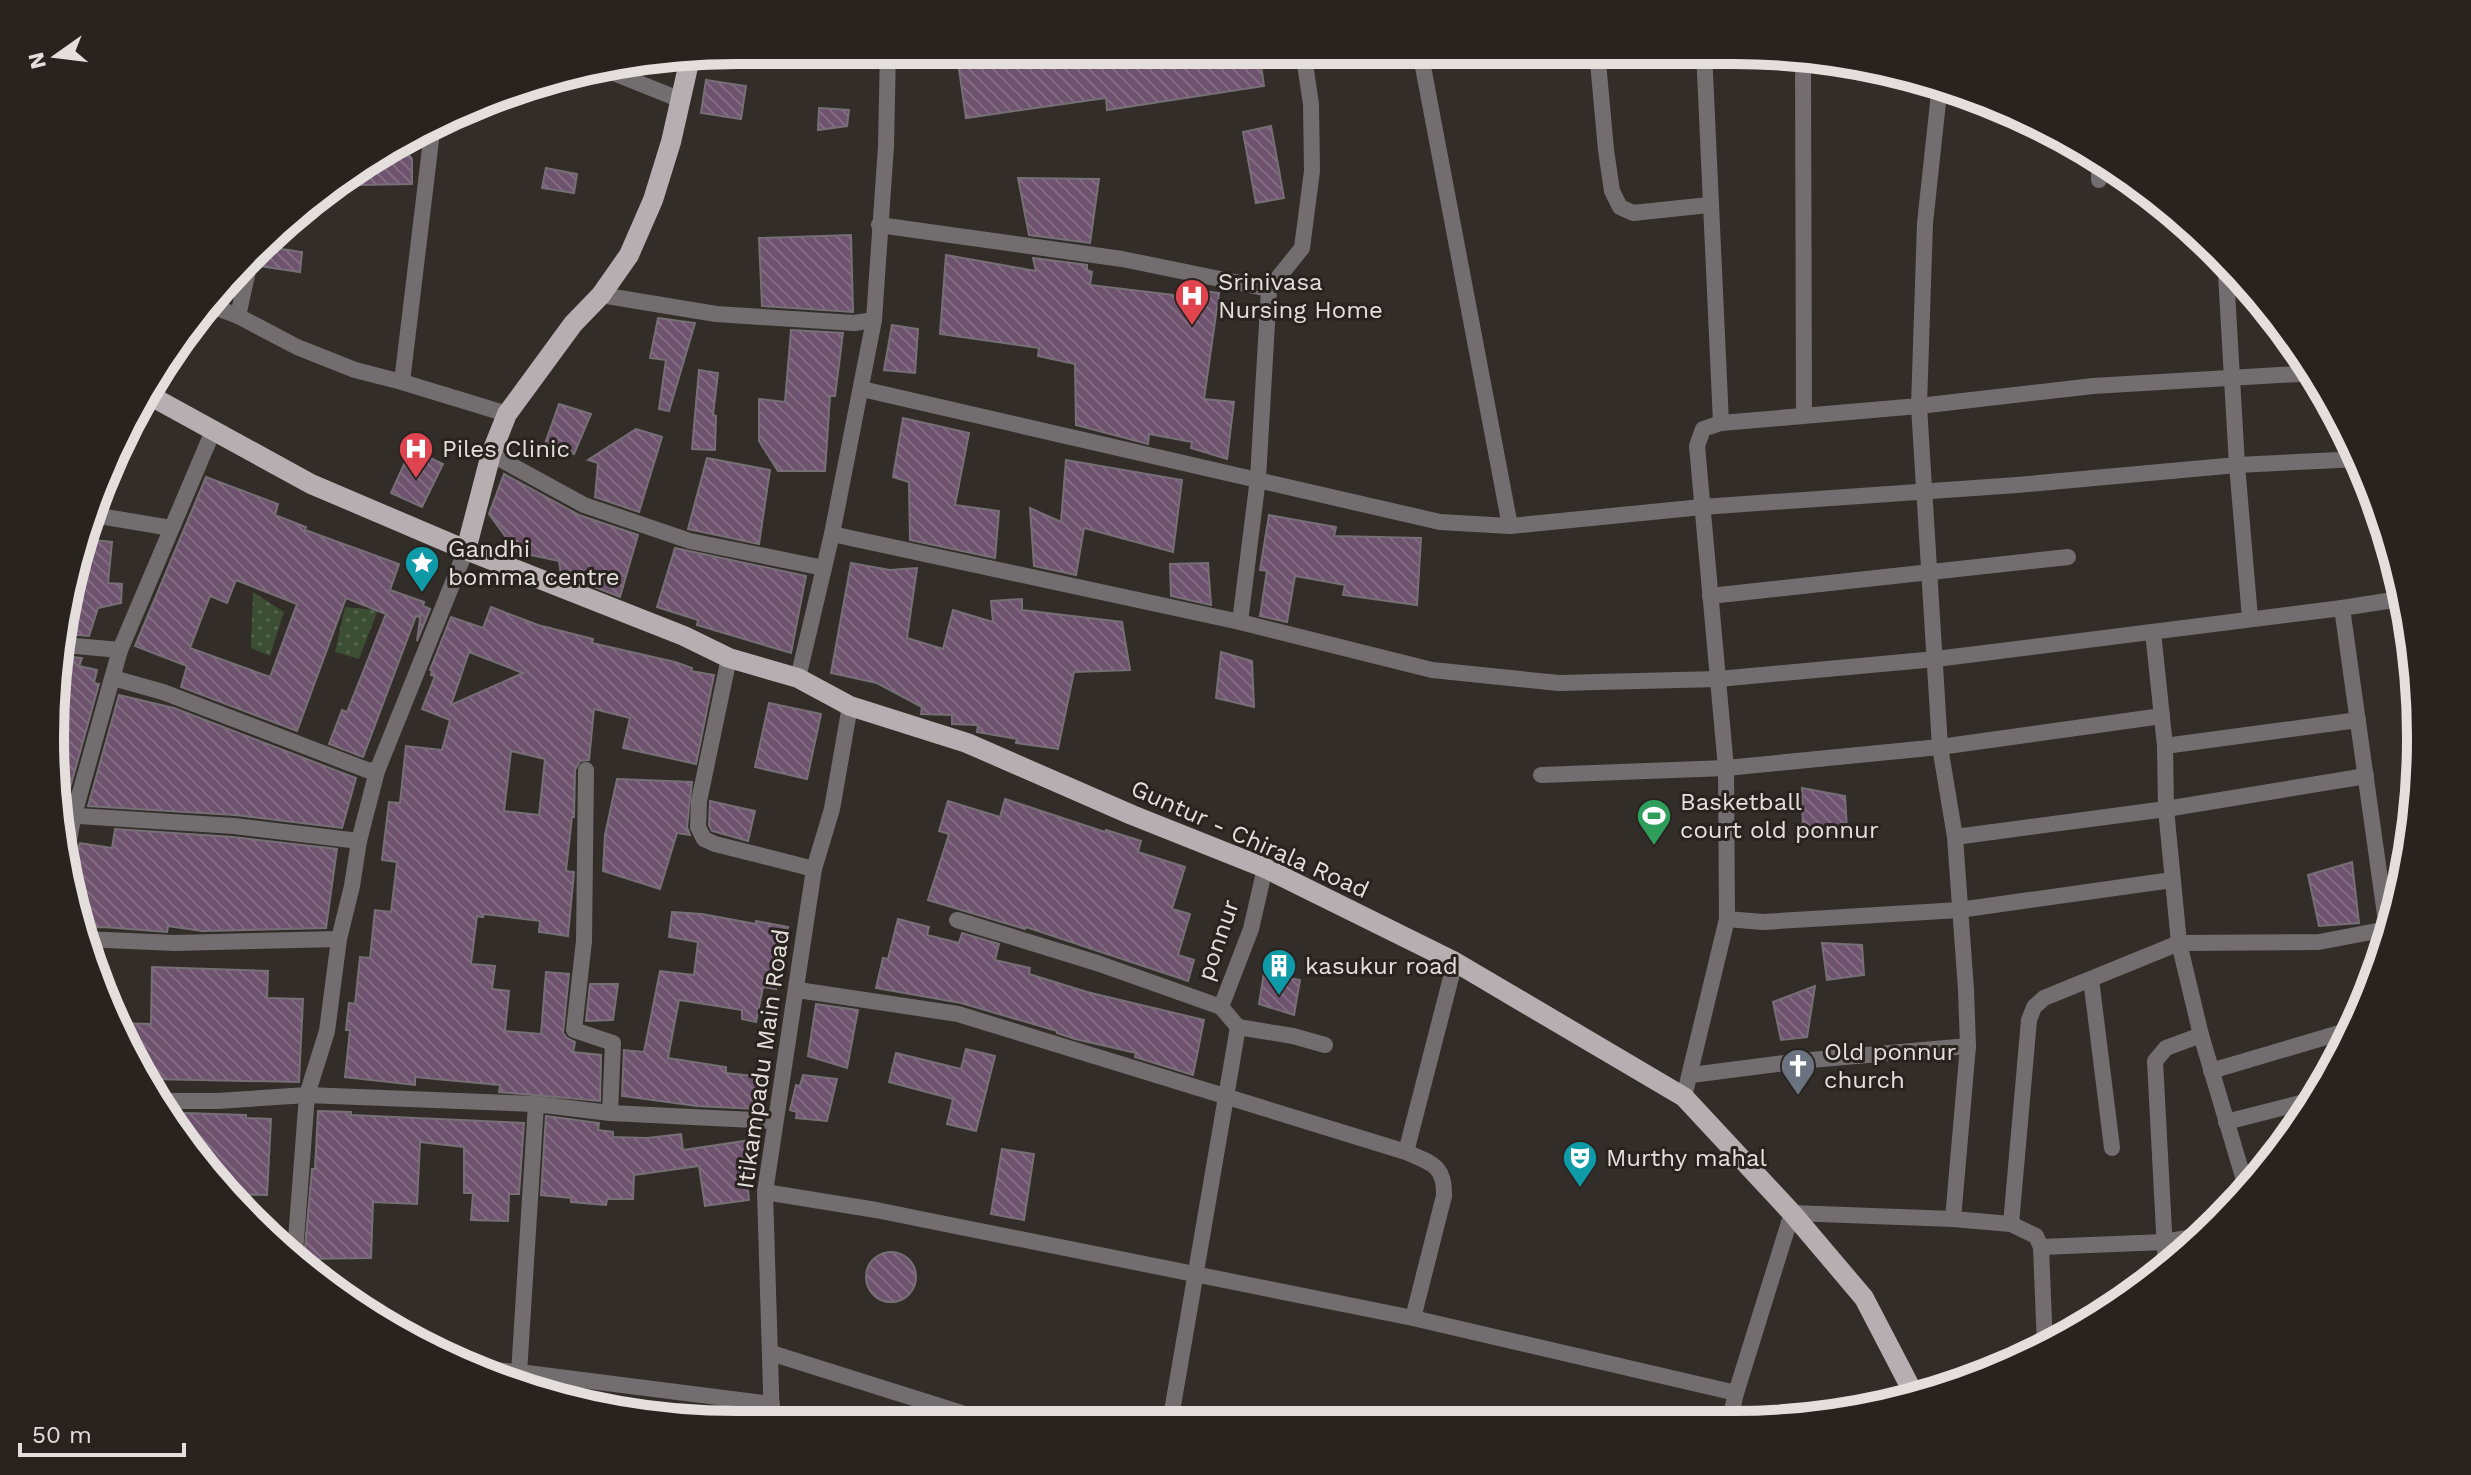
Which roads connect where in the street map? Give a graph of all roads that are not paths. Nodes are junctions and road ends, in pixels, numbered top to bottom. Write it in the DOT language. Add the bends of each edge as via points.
graph roads {
  1 [pos="888,64"];
  2 [pos="1305,64"];
  3 [pos="1422,64"];
  4 [pos="1598,64"];
  5 [pos="1704,64"];
  6 [pos="688,66"];
  7 [pos="1803,68"];
  8 [pos="619,75"];
  9 [pos="1939,96"];
  10 [pos="681,100"];
  11 [pos="431,138"];
  12 [pos="2099,172"];
  13 [pos="2099,180"];
  14 [pos="1709,205"];
  15 [pos="879,225"];
  16 [pos="247,276"];
  17 [pos="2226,278"];
  18 [pos="1269,289"];
  19 [pos="601,295"];
  20 [pos="218,308"];
  21 [pos="238,316"];
  22 [pos="874,320"];
  23 [pos="2300,374"];
  24 [pos="2231,380"];
  25 [pos="402,382"];
  26 [pos="862,389"];
  27 [pos="155,399"];
  28 [pos="1919,406"];
  29 [pos="507,414"];
  30 [pos="1804,414"];
  31 [pos="1721,423"];
  32 [pos="213,431"];
  33 [pos="491,454"];
  34 [pos="2347,460"];
  35 [pos="2237,465"];
  36 [pos="1258,478"];
  37 [pos="1922,491"];
  38 [pos="1702,507"];
  39 [pos="102,516"];
  40 [pos="1510,526"];
  41 [pos="171,528"];
  42 [pos="832,534"];
  43 [pos="466,550"];
  44 [pos="2068,557"];
  45 [pos="824,568"];
  46 [pos="1929,571"];
  47 [pos="1710,596"];
  48 [pos="2393,600"];
  49 [pos="2342,608"];
  50 [pos="2250,618"];
  51 [pos="1240,622"];
  52 [pos="2153,632"];
  53 [pos="71,646"];
  54 [pos="120,650"];
  55 [pos="729,658"];
  56 [pos="1936,659"];
  57 [pos="113,678"];
  58 [pos="798,678"];
  59 [pos="1718,679"];
  60 [pos="850,706"];
  61 [pos="2162,716"];
  62 [pos="2358,720"];
  63 [pos="2165,746"];
  64 [pos="1940,747"];
  65 [pos="1726,768"];
  66 [pos="586,770"];
  67 [pos="377,771"];
  68 [pos="1541,775"];
  69 [pos="2366,776"];
  70 [pos="2166,809"];
  71 [pos="69,814"];
  72 [pos="68,816"];
  73 [pos="1955,837"];
  74 [pos="359,841"];
  75 [pos="1265,868"];
  76 [pos="814,869"];
  77 [pos="2172,880"];
  78 [pos="2385,909"];
  79 [pos="1959,910"];
  80 [pos="1727,919"];
  81 [pos="957,920"];
  82 [pos="2377,934"];
  83 [pos="339,939"];
  84 [pos="96,940"];
  85 [pos="2179,943"];
  86 [pos="1455,962"];
  87 [pos="2091,979"];
  88 [pos="798,990"];
  89 [pos="1221,1007"];
  90 [pos="1238,1027"];
  91 [pos="2339,1033"];
  92 [pos="2201,1035"];
  93 [pos="1325,1045"];
  94 [pos="1968,1046"];
  95 [pos="2211,1071"];
  96 [pos="1691,1075"];
  97 [pos="1226,1094"];
  98 [pos="307,1095"];
  99 [pos="1684,1097"];
  100 [pos="171,1101"];
  101 [pos="536,1104"];
  102 [pos="2298,1104"];
  103 [pos="610,1113"];
  104 [pos="774,1121"];
  105 [pos="2226,1122"];
  106 [pos="2112,1148"];
  107 [pos="1406,1152"];
  108 [pos="2243,1178"];
  109 [pos="765,1192"];
  110 [pos="1792,1213"];
  111 [pos="1953,1219"];
  112 [pos="2011,1224"];
  113 [pos="2184,1239"];
  114 [pos="2164,1242"];
  115 [pos="296,1246"];
  116 [pos="2041,1247"];
  117 [pos="2165,1255"];
  118 [pos="1195,1276"];
  119 [pos="1413,1318"];
  120 [pos="2045,1335"];
  121 [pos="771,1353"];
  122 [pos="518,1374"];
  123 [pos="546,1383"];
  124 [pos="1910,1387"];
  125 [pos="1736,1393"];
  126 [pos="772,1404"];
  127 [pos="772,1411"];
  128 [pos="955,1411"];
  129 [pos="1172,1411"];
  130 [pos="1732,1411"];
  1 -- 15 [label="street"];
  2 -- 18 [label="street" via="1312,171 1302,248"];
  3 -- 40 [label="street"];
  4 -- 14 [label="street" via="1612,191 1620,207 1633,213"];
  5 -- 14 [label="street"];
  6 -- 10 [label="main road"];
  7 -- 30 [label="street"];
  8 -- 10 [label="street"];
  9 -- 28 [label="street" via="1925,223"];
  10 -- 19 [label="main road" via="653,200 629,255"];
  11 -- 25 [label="street"];
  12 -- 13 [label="street"];
  14 -- 31 [label="street"];
  15 -- 18 [label="street" via="1122,259"];
  15 -- 22 [label="street"];
  16 -- 21 [label="street"];
  17 -- 24 [label="street"];
  18 -- 36 [label="street"];
  19 -- 22 [label="street" via="716,314"];
  19 -- 29 [label="main road"];
  20 -- 21 [label="street"];
  21 -- 25 [label="street" via="297,347"];
  22 -- 26 [label="street"];
  23 -- 24 [label="street"];
  24 -- 28 [label="street" via="2093,386"];
  24 -- 35 [label="street"];
  25 -- 29 [label="street"];
  26 -- 36 [label="street"];
  26 -- 42 [label="street"];
  27 -- 32 [label="main road, Guntur - Chirala Road"];
  28 -- 30 [label="street"];
  28 -- 37 [label="street"];
  29 -- 33 [label="main road"];
  30 -- 31 [label="street"];
  31 -- 38 [label="street" via="1699,435"];
  32 -- 41 [label="street"];
  32 -- 43 [label="main road, Guntur - Chirala Road" via="311,484"];
  33 -- 43 [label="main road"];
  33 -- 45 [label="street" via="584,505 690,541"];
  34 -- 35 [label="street"];
  35 -- 37 [label="street"];
  35 -- 50 [label="street"];
  36 -- 40 [label="street" via="1440,522"];
  36 -- 51 [label="street"];
  37 -- 38 [label="street"];
  37 -- 46 [label="street"];
  38 -- 40 [label="street"];
  38 -- 47 [label="street"];
  39 -- 41 [label="street"];
  41 -- 54 [label="street"];
  42 -- 45 [label="street"];
  42 -- 51 [label="street"];
  43 -- 55 [label="main road, Guntur - Chirala Road"];
  43 -- 67 [label="street"];
  44 -- 46 [label="street"];
  45 -- 58 [label="street"];
  46 -- 47 [label="street"];
  46 -- 56 [label="street"];
  47 -- 59 [label="street"];
  48 -- 49 [label="street"];
  49 -- 50 [label="street"];
  49 -- 62 [label="street"];
  50 -- 52 [label="street"];
  51 -- 59 [label="street" via="1432,670 1559,683"];
  52 -- 56 [label="street"];
  52 -- 61 [label="street"];
  53 -- 54 [label="street"];
  54 -- 57 [label="street"];
  55 -- 58 [label="main road, Guntur - Chirala Road"];
  55 -- 76 [label="street" via="698,827 704,839 715,844"];
  56 -- 59 [label="street"];
  56 -- 64 [label="street"];
  57 -- 67 [label="street"];
  57 -- 71 [label="street"];
  58 -- 60 [label="main road, Guntur - Chirala Road"];
  59 -- 65 [label="street"];
  60 -- 75 [label="main road, Guntur - Chirala Road" via="967,743"];
  60 -- 76 [label="street, Itikampadu Main Road" via="832,809"];
  61 -- 63 [label="street"];
  61 -- 64 [label="street"];
  62 -- 63 [label="street"];
  62 -- 69 [label="street"];
  63 -- 70 [label="street"];
  64 -- 65 [label="street"];
  64 -- 73 [label="street"];
  65 -- 68 [label="street"];
  65 -- 80 [label="street"];
  66 -- 103 [label="street" via="584,941 574,1030 613,1043"];
  67 -- 74 [label="street"];
  69 -- 70 [label="street"];
  69 -- 78 [label="street"];
  70 -- 73 [label="street"];
  70 -- 77 [label="street"];
  72 -- 74 [label="street" via="234,826"];
  73 -- 79 [label="street"];
  74 -- 83 [label="street"];
  75 -- 86 [label="main road, Guntur - Chirala Road"];
  75 -- 89 [label="street, ponnur" via="1251,929"];
  76 -- 88 [label="street, Itikampadu Main Road"];
  77 -- 79 [label="street"];
  77 -- 85 [label="street"];
  79 -- 80 [label="street" via="1763,922"];
  79 -- 94 [label="street"];
  80 -- 96 [label="street"];
  81 -- 89 [label="street"];
  82 -- 85 [label="street" via="2319,942"];
  83 -- 84 [label="street"];
  83 -- 98 [label="street" via="327,1031"];
  85 -- 87 [label="street"];
  85 -- 92 [label="street"];
  86 -- 99 [label="main road, Guntur - Chirala Road"];
  86 -- 107 [label="street"];
  87 -- 106 [label="street"];
  87 -- 112 [label="street" via="2044,998 2029,1020"];
  88 -- 97 [label="street" via="958,1014"];
  88 -- 104 [label="street, Itikampadu Main Road"];
  89 -- 90 [label="street, ponnur"];
  90 -- 93 [label="street"];
  90 -- 97 [label="street"];
  91 -- 95 [label="street"];
  92 -- 95 [label="street"];
  92 -- 114 [label="street" via="2166,1048 2155,1061"];
  94 -- 96 [label="street"];
  94 -- 111 [label="street"];
  95 -- 105 [label="street"];
  96 -- 99 [label="street"];
  97 -- 107 [label="street"];
  97 -- 118 [label="street"];
  98 -- 100 [label="street"];
  98 -- 101 [label="street"];
  98 -- 115 [label="street"];
  99 -- 110 [label="main road, Guntur - Chirala Road"];
  101 -- 103 [label="street"];
  101 -- 122 [label="street"];
  102 -- 105 [label="street"];
  103 -- 104 [label="street"];
  104 -- 109 [label="street, Itikampadu Main Road"];
  105 -- 108 [label="street"];
  107 -- 119 [label="street" via="1437,1167 1444,1181"];
  109 -- 118 [label="street"];
  109 -- 121 [label="street, Itikampadu Main Road"];
  110 -- 111 [label="street"];
  110 -- 124 [label="main road, Guntur - Chirala Road" via="1864,1298"];
  110 -- 125 [label="street"];
  111 -- 112 [label="street"];
  112 -- 116 [label="street" via="2036,1236"];
  113 -- 114 [label="street"];
  114 -- 116 [label="street"];
  114 -- 117 [label="street"];
  116 -- 120 [label="street"];
  118 -- 119 [label="street"];
  118 -- 129 [label="street"];
  119 -- 125 [label="street"];
  121 -- 126 [label="street, Itikampadu Main Road"];
  121 -- 128 [label="street"];
  123 -- 126 [label="street"];
  125 -- 130 [label="street"];
  126 -- 127 [label="street, Itikampadu Main Road"];
}
